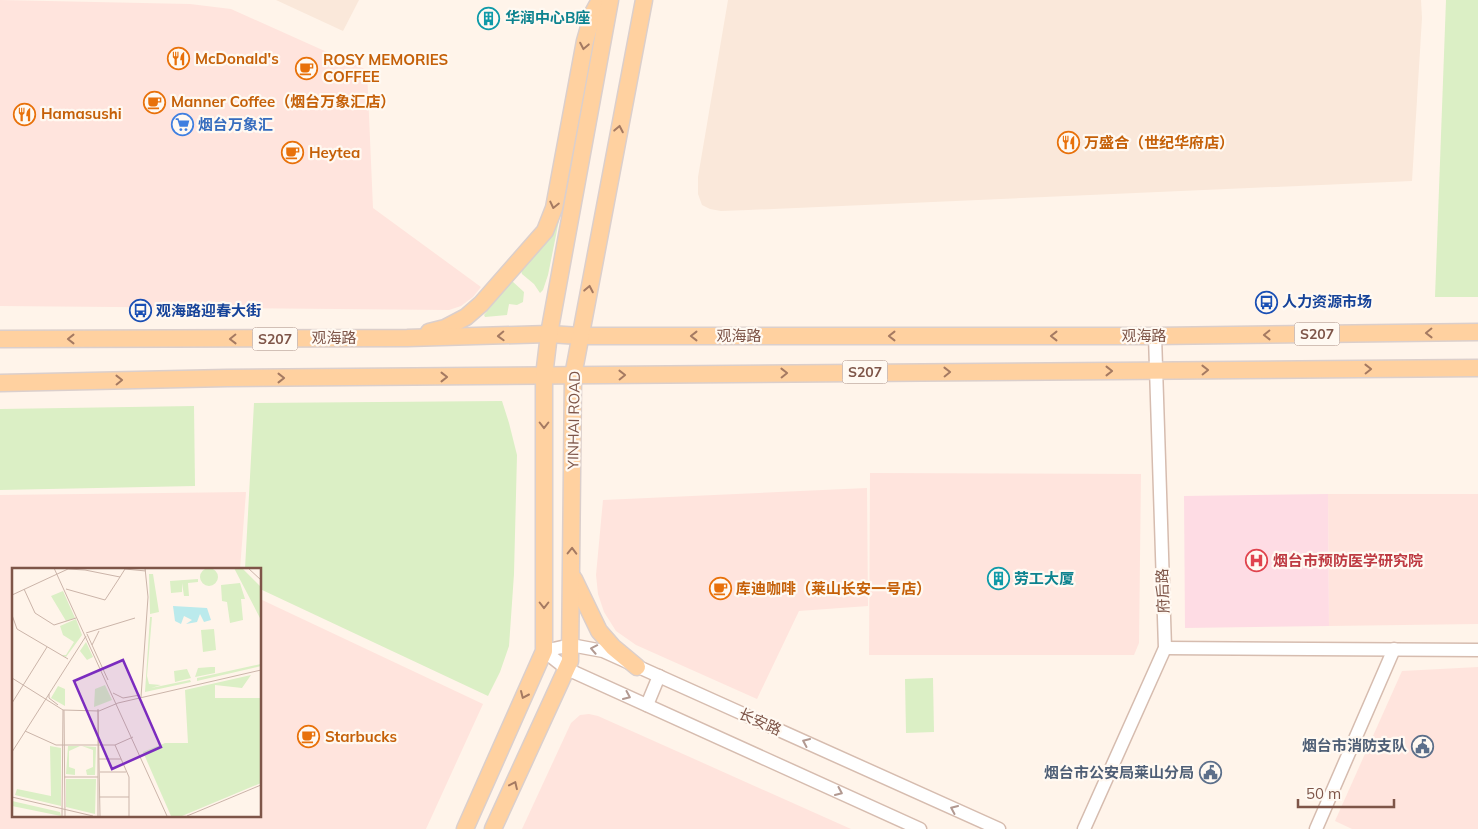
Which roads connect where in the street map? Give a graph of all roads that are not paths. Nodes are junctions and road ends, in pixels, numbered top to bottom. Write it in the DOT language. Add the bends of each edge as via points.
graph roads {
  1 [pos="600,0"];
  2 [pos="610,0"];
  3 [pos="644,0"];
  4 [pos="1478,332"];
  5 [pos="550,334"];
  6 [pos="580,336"];
  7 [pos="1155,336"];
  8 [pos="407,338"];
  9 [pos="0,339"];
  10 [pos="1478,368"];
  11 [pos="1156,371"];
  12 [pos="544,376"];
  13 [pos="573,376"];
  14 [pos="0,383"];
  15 [pos="571,572"];
  16 [pos="571,645"];
  17 [pos="1164,648"];
  18 [pos="1394,649"];
  19 [pos="544,650"];
  20 [pos="1478,650"];
  21 [pos="637,666"];
  22 [pos="567,669"];
  23 [pos="659,676"];
  24 [pos="647,705"];
  25 [pos="465,829"];
  26 [pos="493,829"];
  27 [pos="920,829"];
  28 [pos="999,829"];
  29 [pos="1084,829"];
  30 [pos="1316,829"];
  1 -- 8 [label="main road, one-way" via="585,41 554,208 545,231 466,317 445,328"];
  2 -- 5 [label="main road, YINHAI ROAD"];
  6 -- 3 [label="main road, YINHAI ROAD, one-way"];
  4 -- 7 [label="main road, 观海路 / S207, one-way"];
  5 -- 6 [label="main road, 观海路 / S207"];
  5 -- 8 [label="main road, 观海路 / S207, one-way"];
  5 -- 12 [label="main road, YINHAI ROAD"];
  7 -- 6 [label="main road, 观海路 / S207, one-way"];
  6 -- 13 [label="main road, YINHAI ROAD"];
  7 -- 11 [label="street, 府后路"];
  8 -- 9 [label="main road, 观海路 / S207, one-way"];
  11 -- 10 [label="main road, S207, one-way"];
  13 -- 11 [label="main road, S207, one-way"];
  11 -- 17 [label="street, 府后路"];
  12 -- 13 [label="main road, S207"];
  14 -- 12 [label="main road, S207, one-way"];
  12 -- 19 [label="main road, YINHAI ROAD, one-way"];
  15 -- 13 [label="main road, YINHAI ROAD, one-way"];
  15 -- 16 [label="main road, YINHAI ROAD"];
  15 -- 21 [label="main road" via="599,631"];
  16 -- 19 [label="street, 长安路"];
  21 -- 16 [label="street, 长安路, one-way" via="603,651"];
  16 -- 22 [label="main road, YINHAI ROAD"];
  17 -- 18 [label="street"];
  17 -- 29 [label="street, 府后路"];
  18 -- 20 [label="street"];
  18 -- 30 [label="street"];
  19 -- 22 [label="street"];
  19 -- 25 [label="main road, YINHAI ROAD, one-way"];
  21 -- 23 [label="street, 长安路"];
  22 -- 24 [label="street, one-way"];
  26 -- 22 [label="main road, YINHAI ROAD, one-way"];
  23 -- 24 [label="street"];
  28 -- 23 [label="street, 长安路, one-way"];
  24 -- 27 [label="street, one-way"];
}
